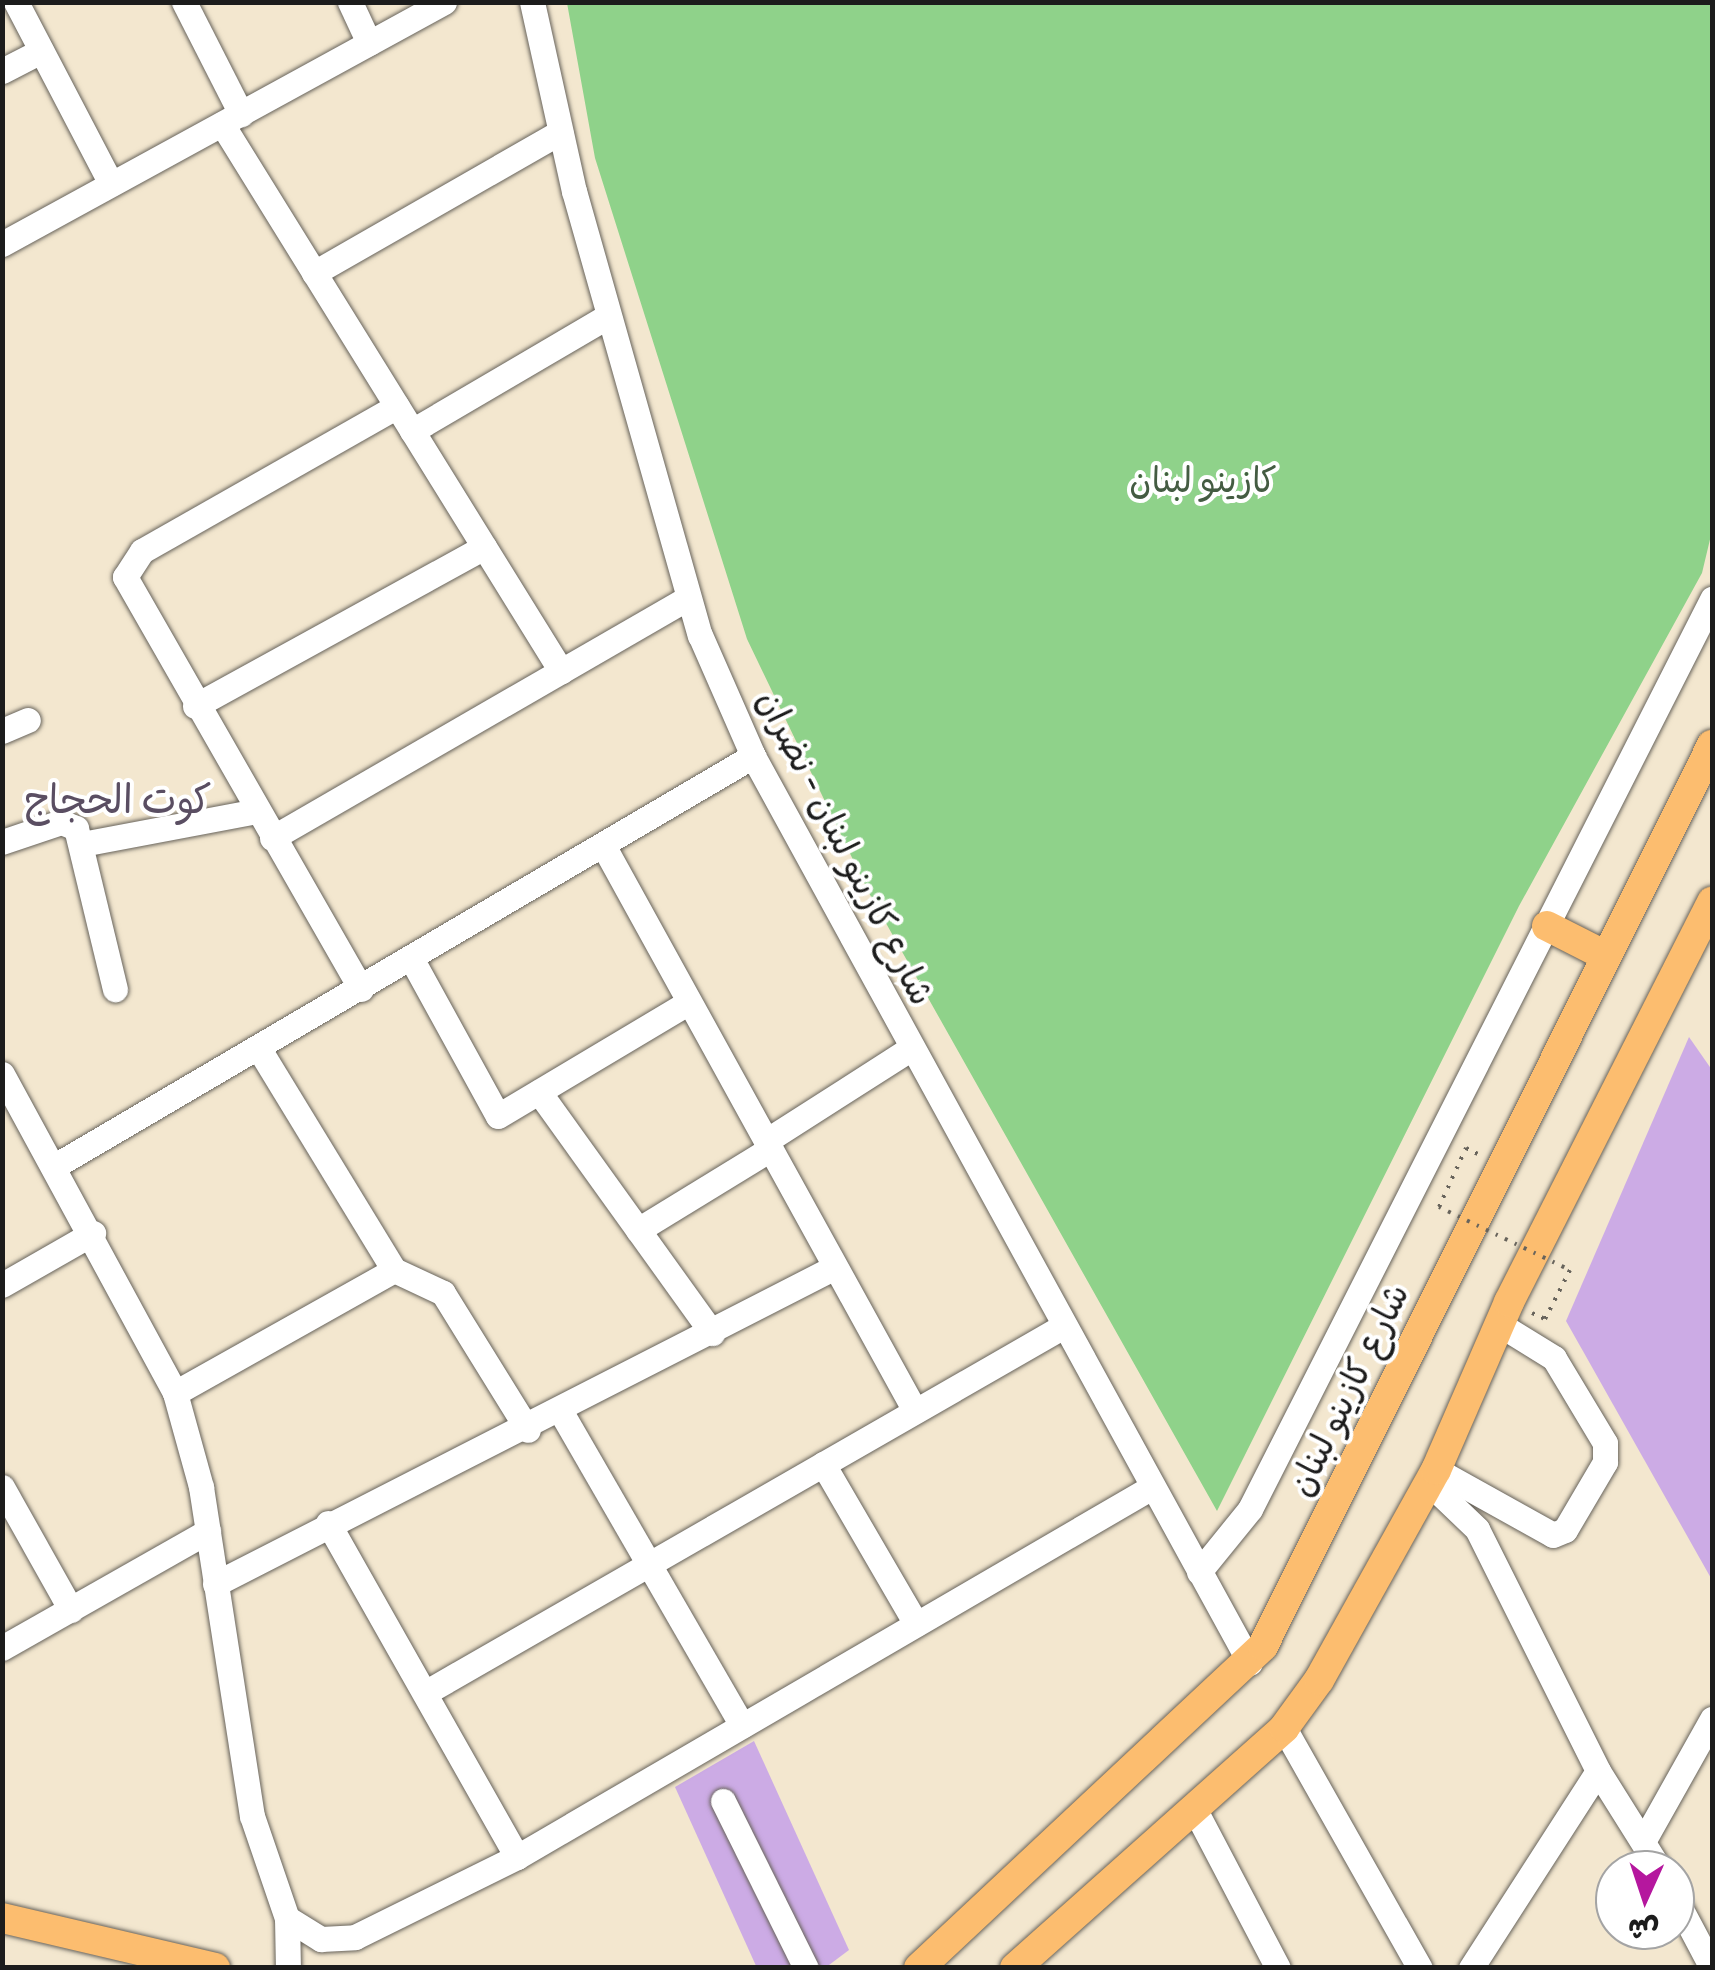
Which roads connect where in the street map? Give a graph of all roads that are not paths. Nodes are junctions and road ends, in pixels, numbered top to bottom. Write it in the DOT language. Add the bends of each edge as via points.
graph roads {
  1 [pos="16,2"];
  2 [pos="184,2"];
  3 [pos="350,2"];
  4 [pos="444,2"];
  5 [pos="532,2"];
  6 [pos="370,43"];
  7 [pos="42,51"];
  8 [pos="2,71"];
  9 [pos="232,119"];
  10 [pos="560,132"];
  11 [pos="111,184"];
  12 [pos="2,244"];
  13 [pos="314,273"];
  14 [pos="608,316"];
  15 [pos="397,406"];
  16 [pos="412,430"];
  17 [pos="484,546"];
  18 [pos="688,598"];
  19 [pos="1712,600"];
  20 [pos="561,671"];
  21 [pos="195,706"];
  22 [pos="28,720"];
  23 [pos="2,731"];
  24 [pos="1712,745"];
  25 [pos="753,756"];
  26 [pos="256,811"];
  27 [pos="272,838"];
  28 [pos="2,842"];
  29 [pos="82,844"];
  30 [pos="603,845"];
  31 [pos="1712,902"];
  32 [pos="1547,926"];
  33 [pos="1606,956"];
  34 [pos="411,958"];
  35 [pos="115,989"];
  36 [pos="360,989"];
  37 [pos="689,1002"];
  38 [pos="259,1048"];
  39 [pos="910,1049"];
  40 [pos="2,1074"];
  41 [pos="539,1092"];
  42 [pos="768,1145"];
  43 [pos="54,1167"];
  44 [pos="638,1230"];
  45 [pos="93,1233"];
  46 [pos="836,1267"];
  47 [pos="394,1270"];
  48 [pos="2,1285"];
  49 [pos="1498,1324"];
  50 [pos="1062,1327"];
  51 [pos="712,1333"];
  52 [pos="175,1392"];
  53 [pos="915,1411"];
  54 [pos="562,1412"];
  55 [pos="528,1430"];
  56 [pos="823,1464"];
  57 [pos="1432,1476"];
  58 [pos="2,1487"];
  59 [pos="1152,1487"];
  60 [pos="328,1524"];
  61 [pos="208,1531"];
  62 [pos="653,1562"];
  63 [pos="1199,1572"];
  64 [pos="215,1584"];
  65 [pos="70,1610"];
  66 [pos="916,1624"];
  67 [pos="2,1648"];
  68 [pos="1250,1663"];
  69 [pos="430,1690"];
  70 [pos="1712,1720"];
  71 [pos="742,1726"];
  72 [pos="1284,1728"];
  73 [pos="1598,1770"];
  74 [pos="723,1801"];
  75 [pos="1195,1810"];
  76 [pos="1644,1840"];
  77 [pos="1649,1850"];
  78 [pos="516,1857"];
  79 [pos="2,1918"];
  80 [pos="287,1918"];
  81 [pos="1695,1936"];
  82 [pos="919,1967"];
  83 [pos="215,1968"];
  84 [pos="288,1968"];
  85 [pos="806,1968"];
  86 [pos="1015,1968"];
  87 [pos="1278,1968"];
  88 [pos="1420,1968"];
  89 [pos="1471,1968"];
  90 [pos="1712,1968"];
  1 -- 7 [label="street"];
  2 -- 9 [label="street"];
  3 -- 6 [label="street"];
  4 -- 6 [label="street"];
  5 -- 10 [label="street, شارع كازينو لبنان - نضران"];
  6 -- 9 [label="street"];
  7 -- 8 [label="street"];
  7 -- 11 [label="street"];
  9 -- 11 [label="street"];
  9 -- 13 [label="street"];
  10 -- 13 [label="street"];
  10 -- 14 [label="street, شارع كازينو لبنان - نضران"];
  11 -- 12 [label="street"];
  13 -- 15 [label="street"];
  14 -- 16 [label="street"];
  14 -- 18 [label="street, شارع كازينو لبنان - نضران"];
  15 -- 16 [label="street"];
  15 -- 21 [label="street" via="134,558 126,587"];
  16 -- 17 [label="street"];
  17 -- 20 [label="street"];
  17 -- 21 [label="street"];
  18 -- 20 [label="street"];
  18 -- 25 [label="street, شارع كازينو لبنان - نضران"];
  19 -- 32 [label="street"];
  20 -- 27 [label="street"];
  21 -- 26 [label="street"];
  22 -- 23 [label="street"];
  24 -- 33 [label="main road, شارع كازينو لبنان"];
  25 -- 30 [label="street"];
  25 -- 39 [label="street, شارع كازينو لبنان - نضران"];
  26 -- 27 [label="street"];
  26 -- 29 [label="street"];
  27 -- 36 [label="street"];
  28 -- 29 [label="street" via="62,822"];
  29 -- 35 [label="street"];
  30 -- 34 [label="street"];
  30 -- 37 [label="street"];
  31 -- 49 [label="main road"];
  32 -- 33 [label="main road"];
  32 -- 63 [label="street" via="1250,1509"];
  33 -- 68 [label="main road, شارع كازينو لبنان"];
  34 -- 36 [label="street"];
  34 -- 41 [label="street" via="498,1116"];
  36 -- 38 [label="street"];
  37 -- 41 [label="street"];
  37 -- 42 [label="street"];
  38 -- 43 [label="street"];
  38 -- 47 [label="street"];
  39 -- 42 [label="street"];
  39 -- 50 [label="street, شارع كازينو لبنان - نضران"];
  40 -- 43 [label="street"];
  41 -- 44 [label="street"];
  42 -- 44 [label="street"];
  42 -- 46 [label="street"];
  43 -- 45 [label="street"];
  44 -- 51 [label="street"];
  45 -- 48 [label="street"];
  45 -- 52 [label="street"];
  46 -- 51 [label="street"];
  46 -- 53 [label="street"];
  47 -- 52 [label="street"];
  47 -- 55 [label="street" via="443,1293"];
  49 -- 57 [label="main road"];
  49 -- 57 [label="street" via="1554,1358 1605,1442 1605,1462 1565,1530 1553,1535"];
  50 -- 53 [label="street"];
  50 -- 59 [label="street, شارع كازينو لبنان - نضران"];
  51 -- 54 [label="street"];
  52 -- 61 [label="street"];
  53 -- 56 [label="street"];
  54 -- 55 [label="street"];
  54 -- 62 [label="street"];
  55 -- 60 [label="street"];
  56 -- 62 [label="street"];
  56 -- 66 [label="street"];
  57 -- 72 [label="main road"];
  57 -- 73 [label="street" via="1477,1529"];
  58 -- 65 [label="street"];
  59 -- 63 [label="street, شارع كازينو لبنان - نضران"];
  59 -- 66 [label="street"];
  60 -- 64 [label="street"];
  60 -- 69 [label="street"];
  61 -- 64 [label="street"];
  61 -- 65 [label="street"];
  62 -- 69 [label="street"];
  62 -- 71 [label="street"];
  63 -- 68 [label="street, شارع كازينو لبنان - نضران"];
  64 -- 80 [label="street" via="235,1746"];
  65 -- 67 [label="street"];
  66 -- 71 [label="street"];
  68 -- 82 [label="main road, شارع كازينو لبنان"];
  69 -- 78 [label="street"];
  70 -- 76 [label="street"];
  71 -- 78 [label="street"];
  72 -- 75 [label="main road"];
  72 -- 88 [label="street"];
  73 -- 76 [label="street"];
  73 -- 89 [label="street"];
  74 -- 85 [label="street"];
  75 -- 86 [label="main road"];
  75 -- 87 [label="street"];
  76 -- 77 [label="street"];
  78 -- 80 [label="street" via="355,1937 321,1938"];
  79 -- 83 [label="main road"];
  80 -- 84 [label="street"];
  81 -- 90 [label="street"];
}
